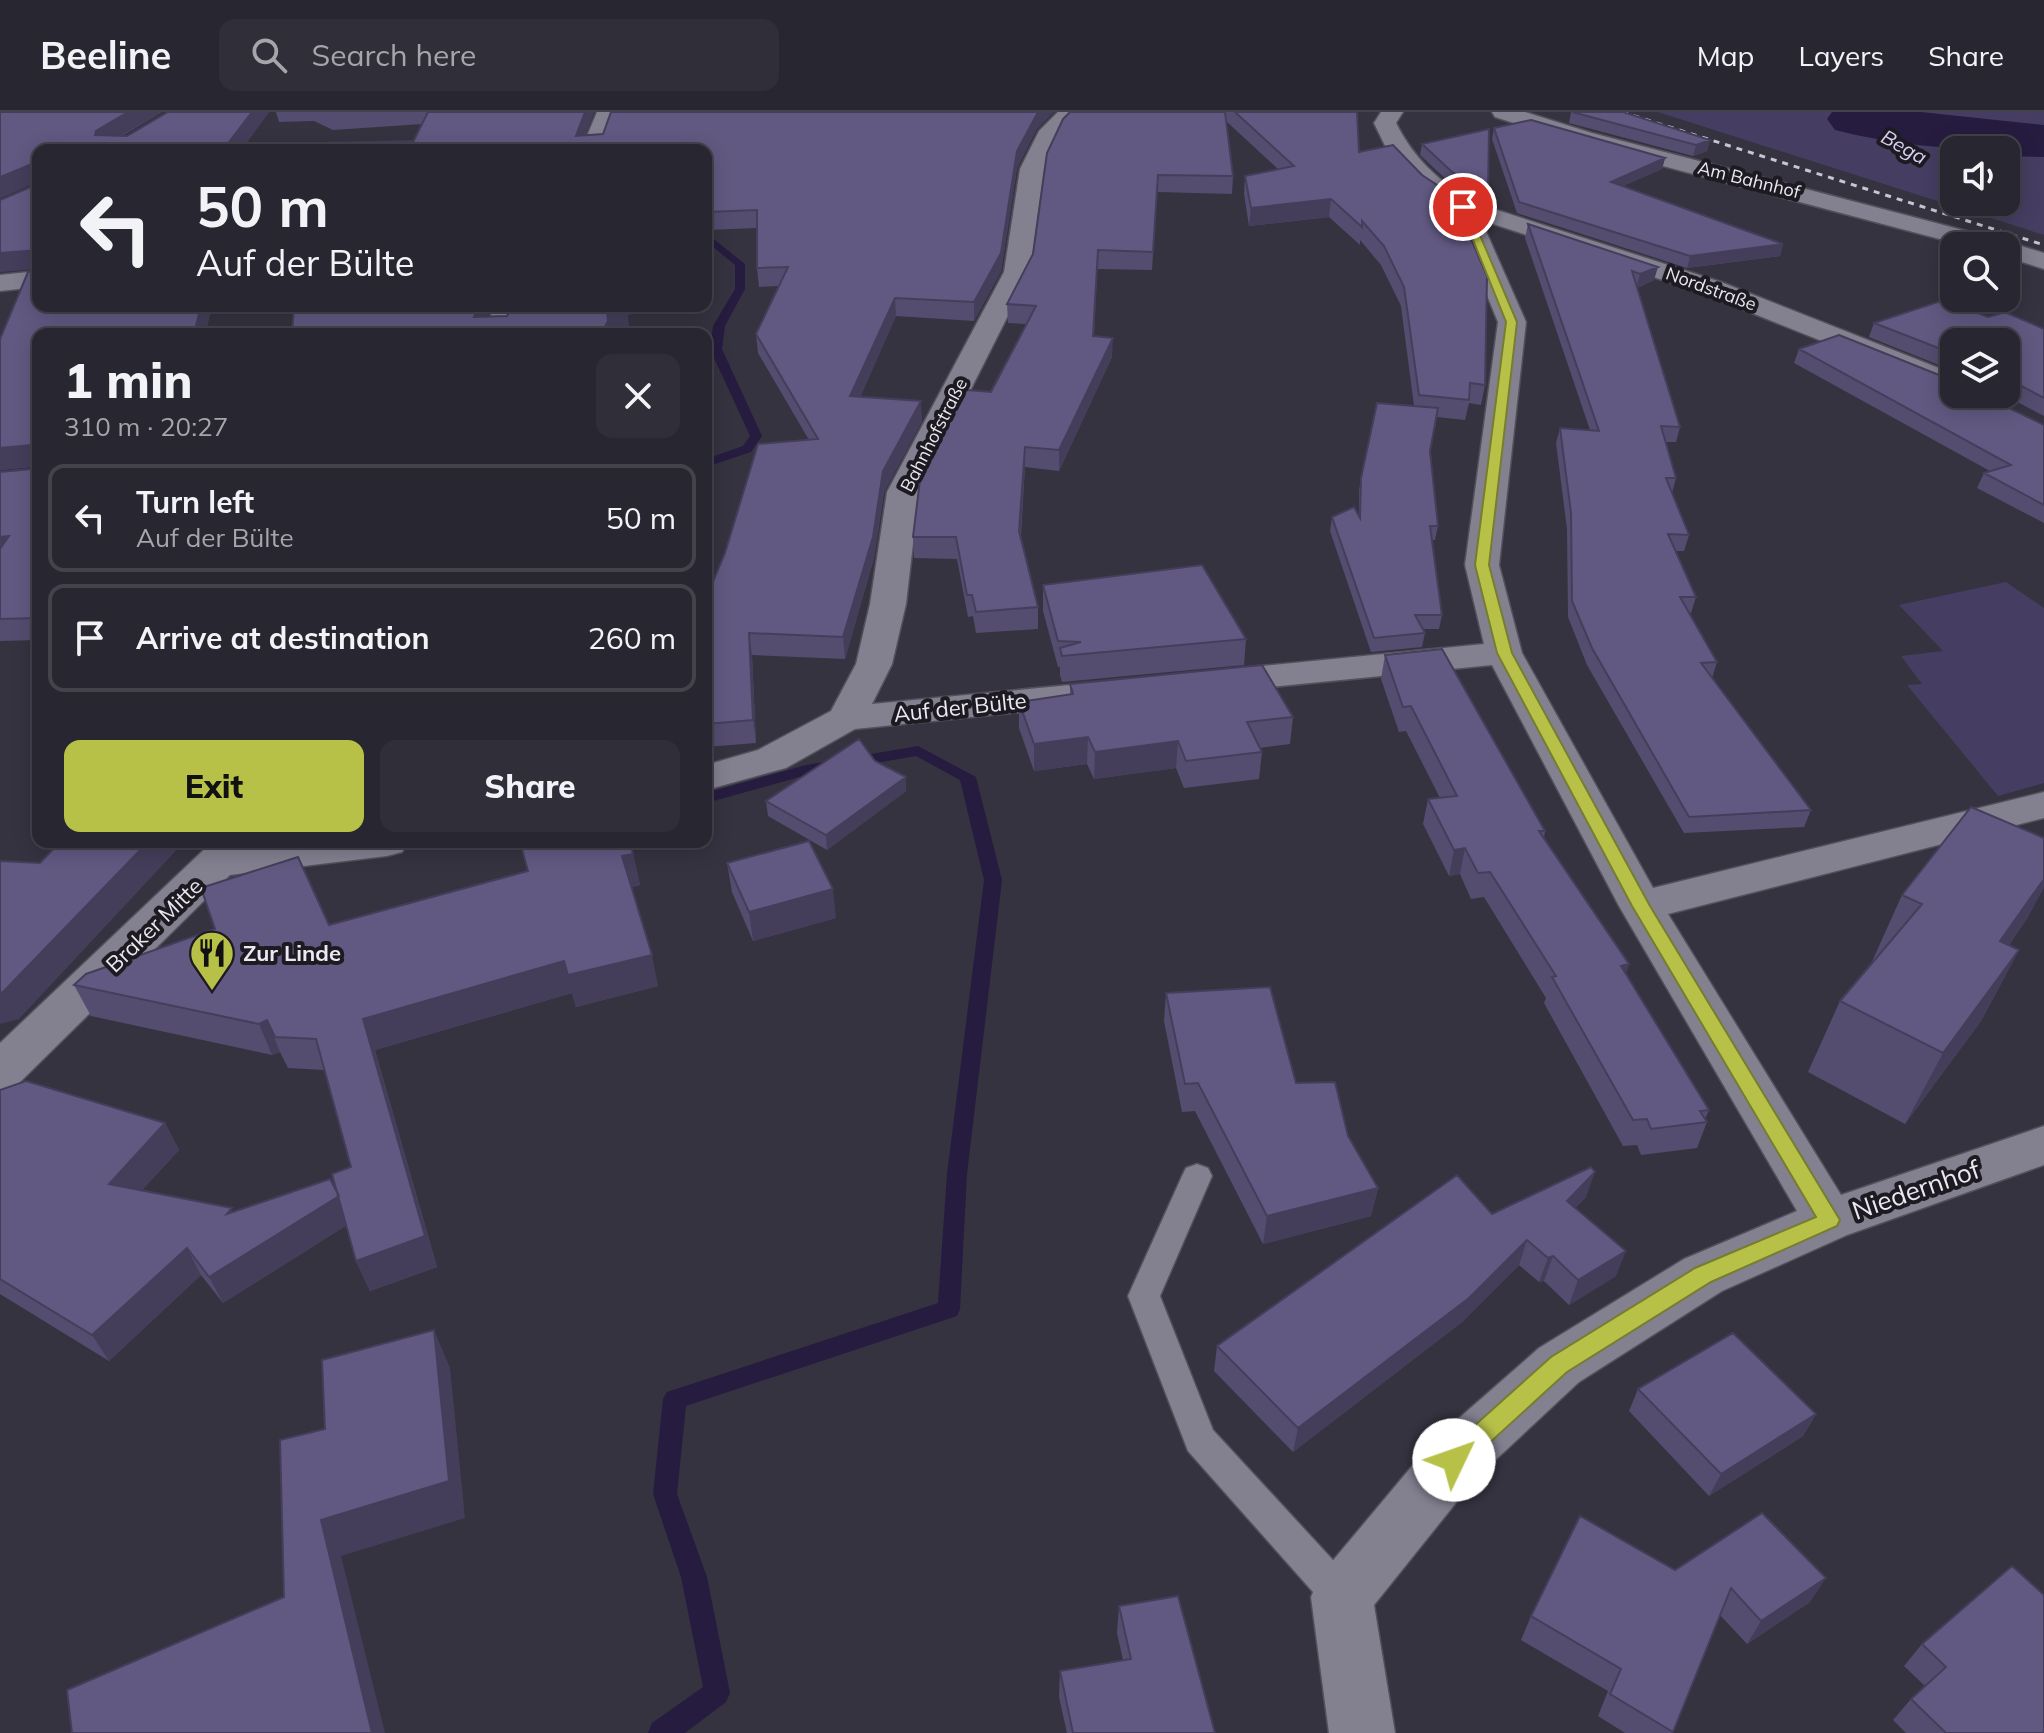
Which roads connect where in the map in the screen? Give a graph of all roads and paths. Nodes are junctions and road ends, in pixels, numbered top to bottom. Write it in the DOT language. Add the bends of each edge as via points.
graph roads {
  1 [pos="608,112"];
  2 [pos="1071,112"];
  3 [pos="1392,112"];
  4 [pos="1503,112"];
  5 [pos="595,144"];
  6 [pos="1463,207"];
  7 [pos="1943,232"];
  8 [pos="2020,253"];
  9 [pos="2044,261"];
  10 [pos="32,280"];
  11 [pos="0,283"];
  12 [pos="1940,379"];
  13 [pos="1504,653"];
  14 [pos="1175,686"];
  15 [pos="1128,690"];
  16 [pos="846,718"];
  17 [pos="712,776"];
  18 [pos="2044,805"];
  19 [pos="300,848"];
  20 [pos="227,853"];
  21 [pos="1641,906"];
  22 [pos="0,1072"];
  23 [pos="2044,1145"];
  24 [pos="1197,1176"];
  25 [pos="1829,1220"];
  26 [pos="1342,1597"];
  27 [pos="1362,1733"];
  1 -- 5 [label="street"];
  2 -- 16 [label="street, Bahnhofstraße" via="1050,131 1032,169 1017,272 903,492 874,664"];
  3 -- 6 [label="street" via="1385,123 1399,153 1430,185"];
  4 -- 7 [label="street, Am Bahnhof"];
  6 -- 12 [label="street, Nordstraße" via="1577,239"];
  6 -- 13 [label="street" via="1512,322 1482,565"];
  8 -- 9 [label="street"];
  10 -- 11 [label="street"];
  13 -- 14 [label="street"];
  13 -- 21 [label="street"];
  15 -- 16 [label="street, Auf der Bülte"];
  16 -- 17 [label="street" via="772,759"];
  18 -- 21 [label="street"];
  19 -- 20 [label="street"];
  20 -- 22 [label="street, Braker Mitte"];
  21 -- 25 [label="street"];
  23 -- 25 [label="street, Niedernhof"];
  24 -- 26 [label="lane" via="1144,1296 1200,1440"];
  25 -- 26 [label="street, Niedernhof" via="1703,1275 1559,1365 1454,1460"];
  26 -- 27 [label="street"];
}
